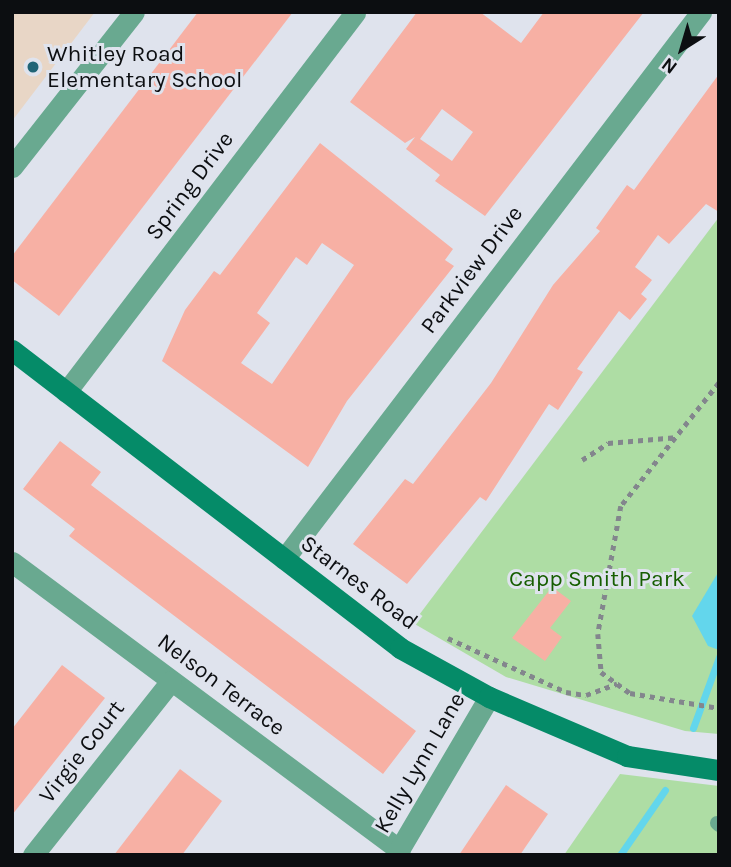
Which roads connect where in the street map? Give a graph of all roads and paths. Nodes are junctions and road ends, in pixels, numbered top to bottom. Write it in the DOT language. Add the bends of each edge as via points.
graph roads {
  1 [pos="134,12"];
  2 [pos="355,12"];
  3 [pos="701,12"];
  4 [pos="12,167"];
  5 [pos="12,350"];
  6 [pos="719,383"];
  7 [pos="66,392"];
  8 [pos="679,437"];
  9 [pos="582,460"];
  10 [pos="284,559"];
  11 [pos="12,562"];
  12 [pos="448,638"];
  13 [pos="171,681"];
  14 [pos="617,684"];
  15 [pos="489,697"];
  16 [pos="719,708"];
  17 [pos="719,770"];
  18 [pos="398,852"];
  19 [pos="33,855"];
  1 -- 4 [label="street"];
  2 -- 7 [label="street, Spring Drive"];
  3 -- 10 [label="street, Parkview Drive"];
  5 -- 7 [label="main road, Starnes Road"];
  6 -- 8 [label="path"];
  7 -- 10 [label="main road, Starnes Road"];
  8 -- 9 [label="path" via="608,443"];
  8 -- 14 [label="path" via="621,506 598,634 601,672"];
  10 -- 15 [label="main road, Starnes Road" via="400,648"];
  11 -- 13 [label="street, Nelson Terrace"];
  12 -- 14 [label="path" via="566,692 586,695"];
  13 -- 18 [label="street, Nelson Terrace"];
  13 -- 19 [label="street, Virgie Court"];
  14 -- 16 [label="path" via="630,693"];
  15 -- 17 [label="main road, Starnes Road" via="627,756"];
  15 -- 18 [label="street, Kelly Lynn Lane"];
}
